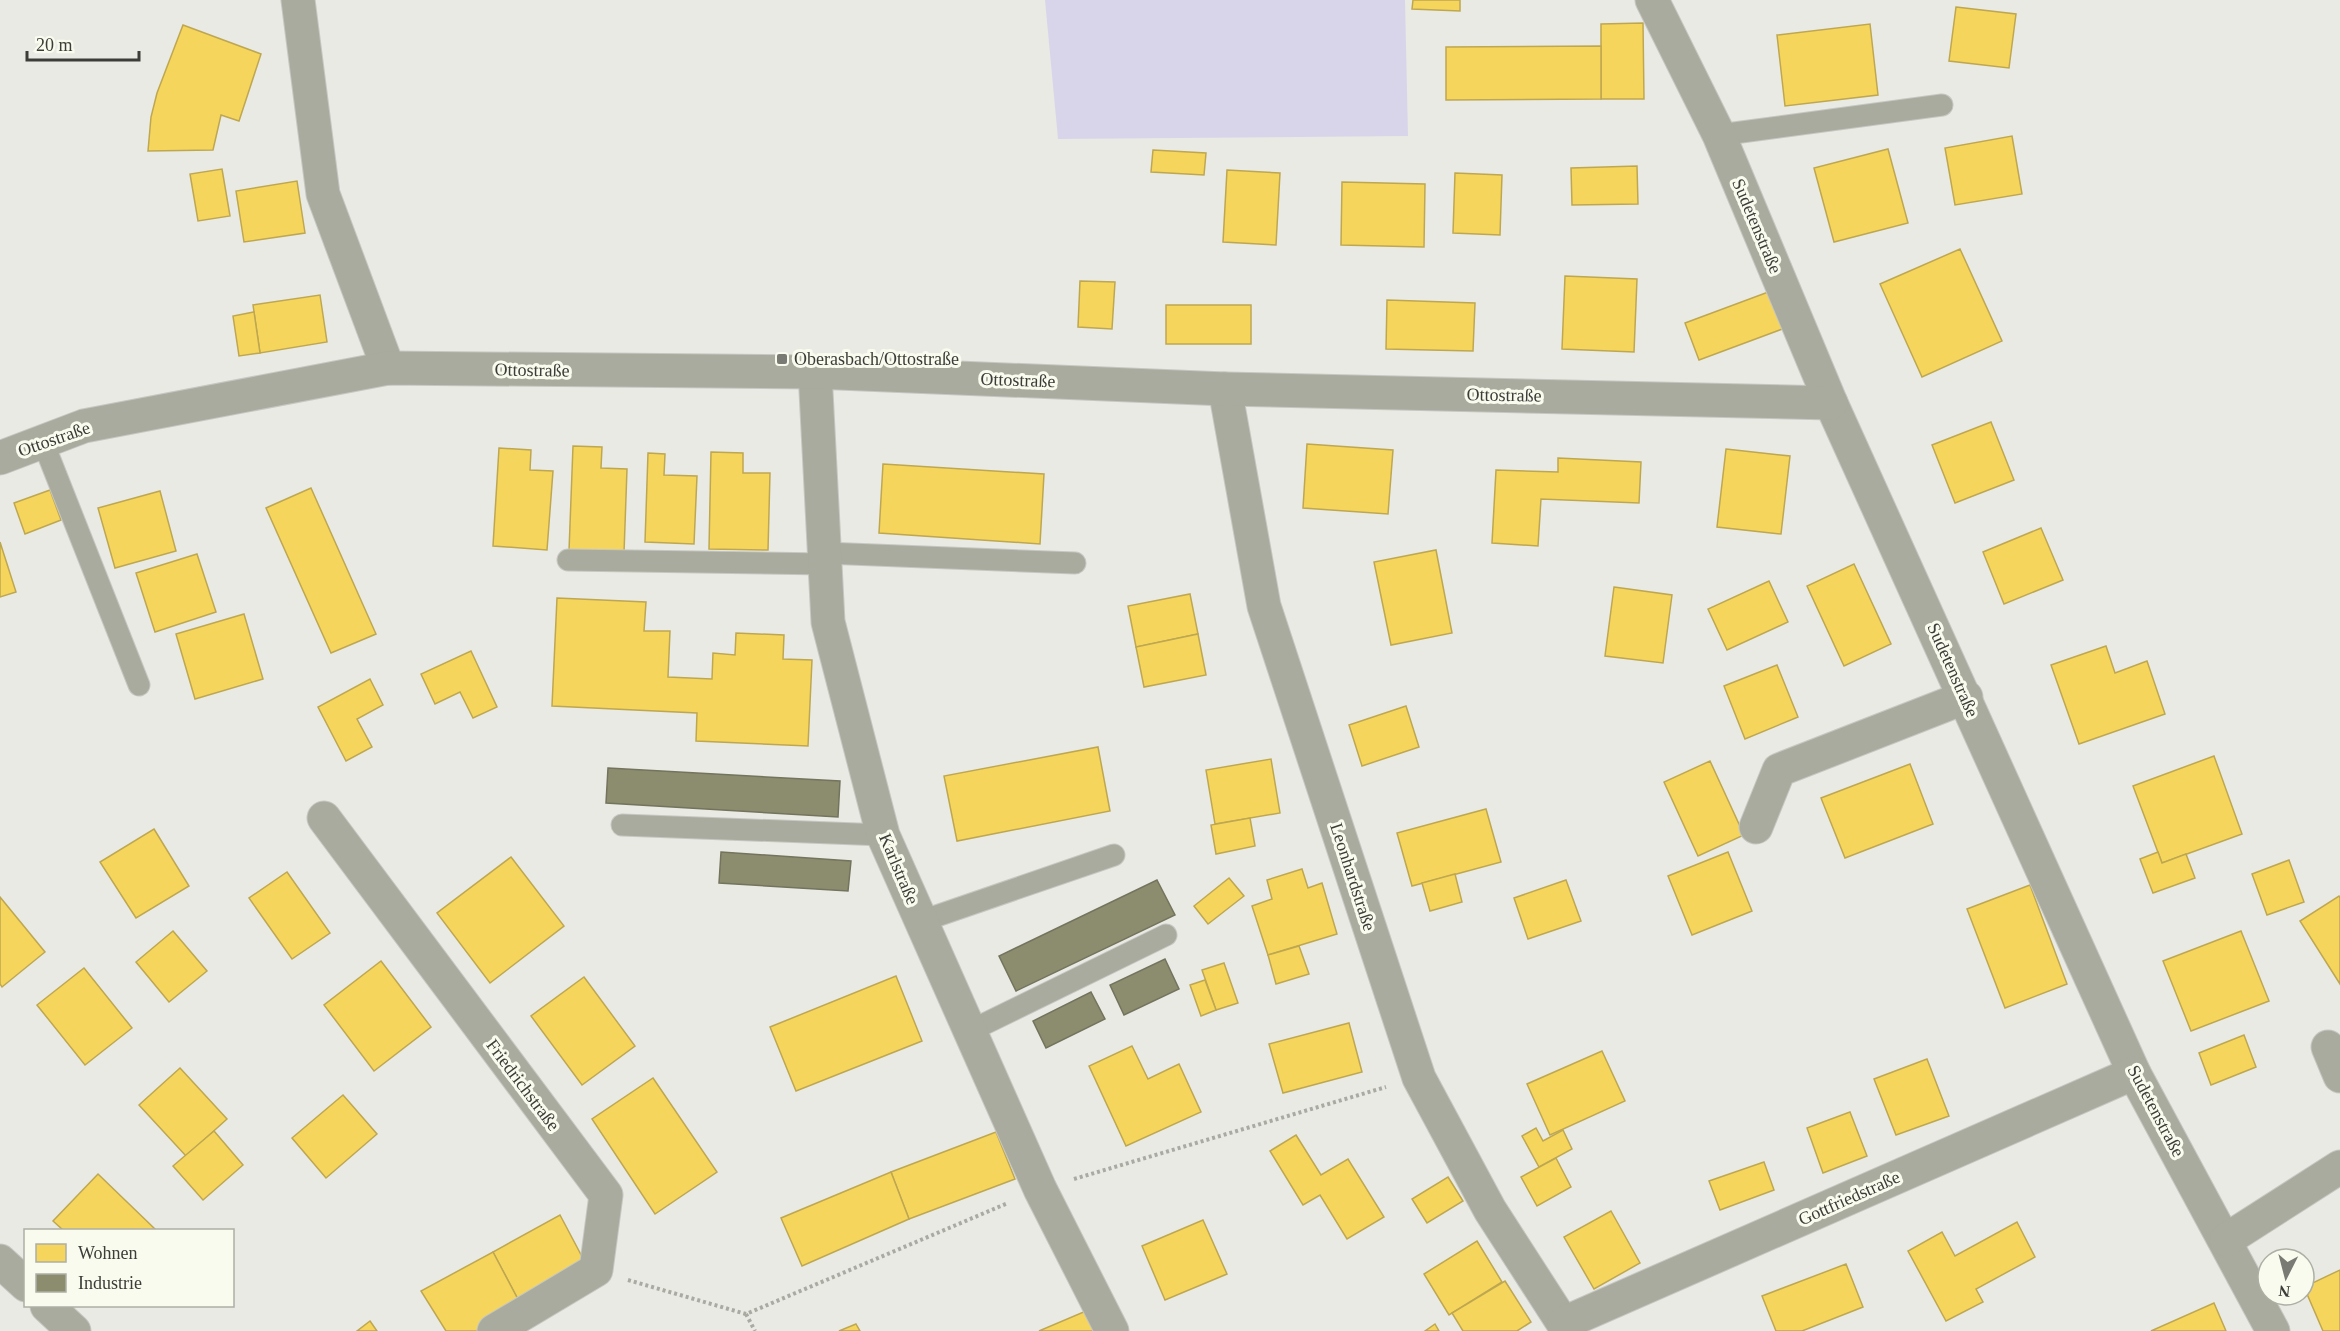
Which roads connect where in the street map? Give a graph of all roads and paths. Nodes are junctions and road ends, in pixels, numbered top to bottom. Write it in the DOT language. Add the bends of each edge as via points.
graph roads {
  1 [pos="298,0"];
  2 [pos="1652,0"];
  3 [pos="1942,105"];
  4 [pos="1719,135"];
  5 [pos="388,368"];
  6 [pos="815,372"];
  7 [pos="1226,389"];
  8 [pos="1832,403"];
  9 [pos="43,442"];
  10 [pos="0,458"];
  11 [pos="825,559"];
  12 [pos="568,560"];
  13 [pos="1075,562"];
  14 [pos="139,685"];
  15 [pos="1966,697"];
  16 [pos="324,818"];
  17 [pos="622,825"];
  18 [pos="1756,827"];
  19 [pos="883,835"];
  20 [pos="1114,855"];
  21 [pos="921,921"];
  22 [pos="1166,935"];
  23 [pos="970,1031"];
  24 [pos="2134,1073"];
  25 [pos="2340,1167"];
  26 [pos="2226,1240"];
  27 [pos="0,1261"];
  28 [pos="24,1283"];
  29 [pos="49,1307"];
  30 [pos="746,1314"];
  31 [pos="1566,1327"];
  32 [pos="74,1331"];
  33 [pos="494,1331"];
  34 [pos="754,1331"];
  35 [pos="1112,1331"];
  36 [pos="2273,1331"];
  1 -- 5 [label="street" via="323,194"];
  2 -- 4 [label="street, Sudetenstraße"];
  3 -- 4 [label="lane"];
  4 -- 8 [label="street, Sudetenstraße"];
  5 -- 6 [label="street, Ottostraße"];
  5 -- 9 [label="street, Ottostraße" via="84,426"];
  6 -- 7 [label="street, Ottostraße"];
  6 -- 11 [label="street, Karlstraße"];
  7 -- 8 [label="street, Ottostraße"];
  7 -- 31 [label="street, Leonhardstraße" via="1264,606 1419,1078 1490,1210"];
  8 -- 15 [label="street, Sudetenstraße"];
  9 -- 10 [label="street, Ottostraße"];
  9 -- 14 [label="lane"];
  11 -- 12 [label="lane"];
  11 -- 13 [label="lane"];
  11 -- 19 [label="street, Karlstraße" via="828,622"];
  15 -- 18 [label="street" via="1779,770"];
  15 -- 24 [label="street, Sudetenstraße"];
  16 -- 33 [label="street, Friedrichstraße" via="606,1195 596,1270"];
  17 -- 19 [label="lane"];
  19 -- 21 [label="street, Karlstraße"];
  20 -- 21 [label="lane"];
  21 -- 23 [label="street, Karlstraße"];
  22 -- 23 [label="lane"];
  23 -- 35 [label="street, Karlstraße" via="1040,1189"];
  24 -- 26 [label="street, Sudetenstraße"];
  24 -- 31 [label="street, Gottfriedstraße"];
  25 -- 26 [label="street"];
  26 -- 36 [label="street, Sudetenstraße"];
  27 -- 28 [label="street"];
  29 -- 32 [label="street"];
  30 -- 34 [label="path"];
}
